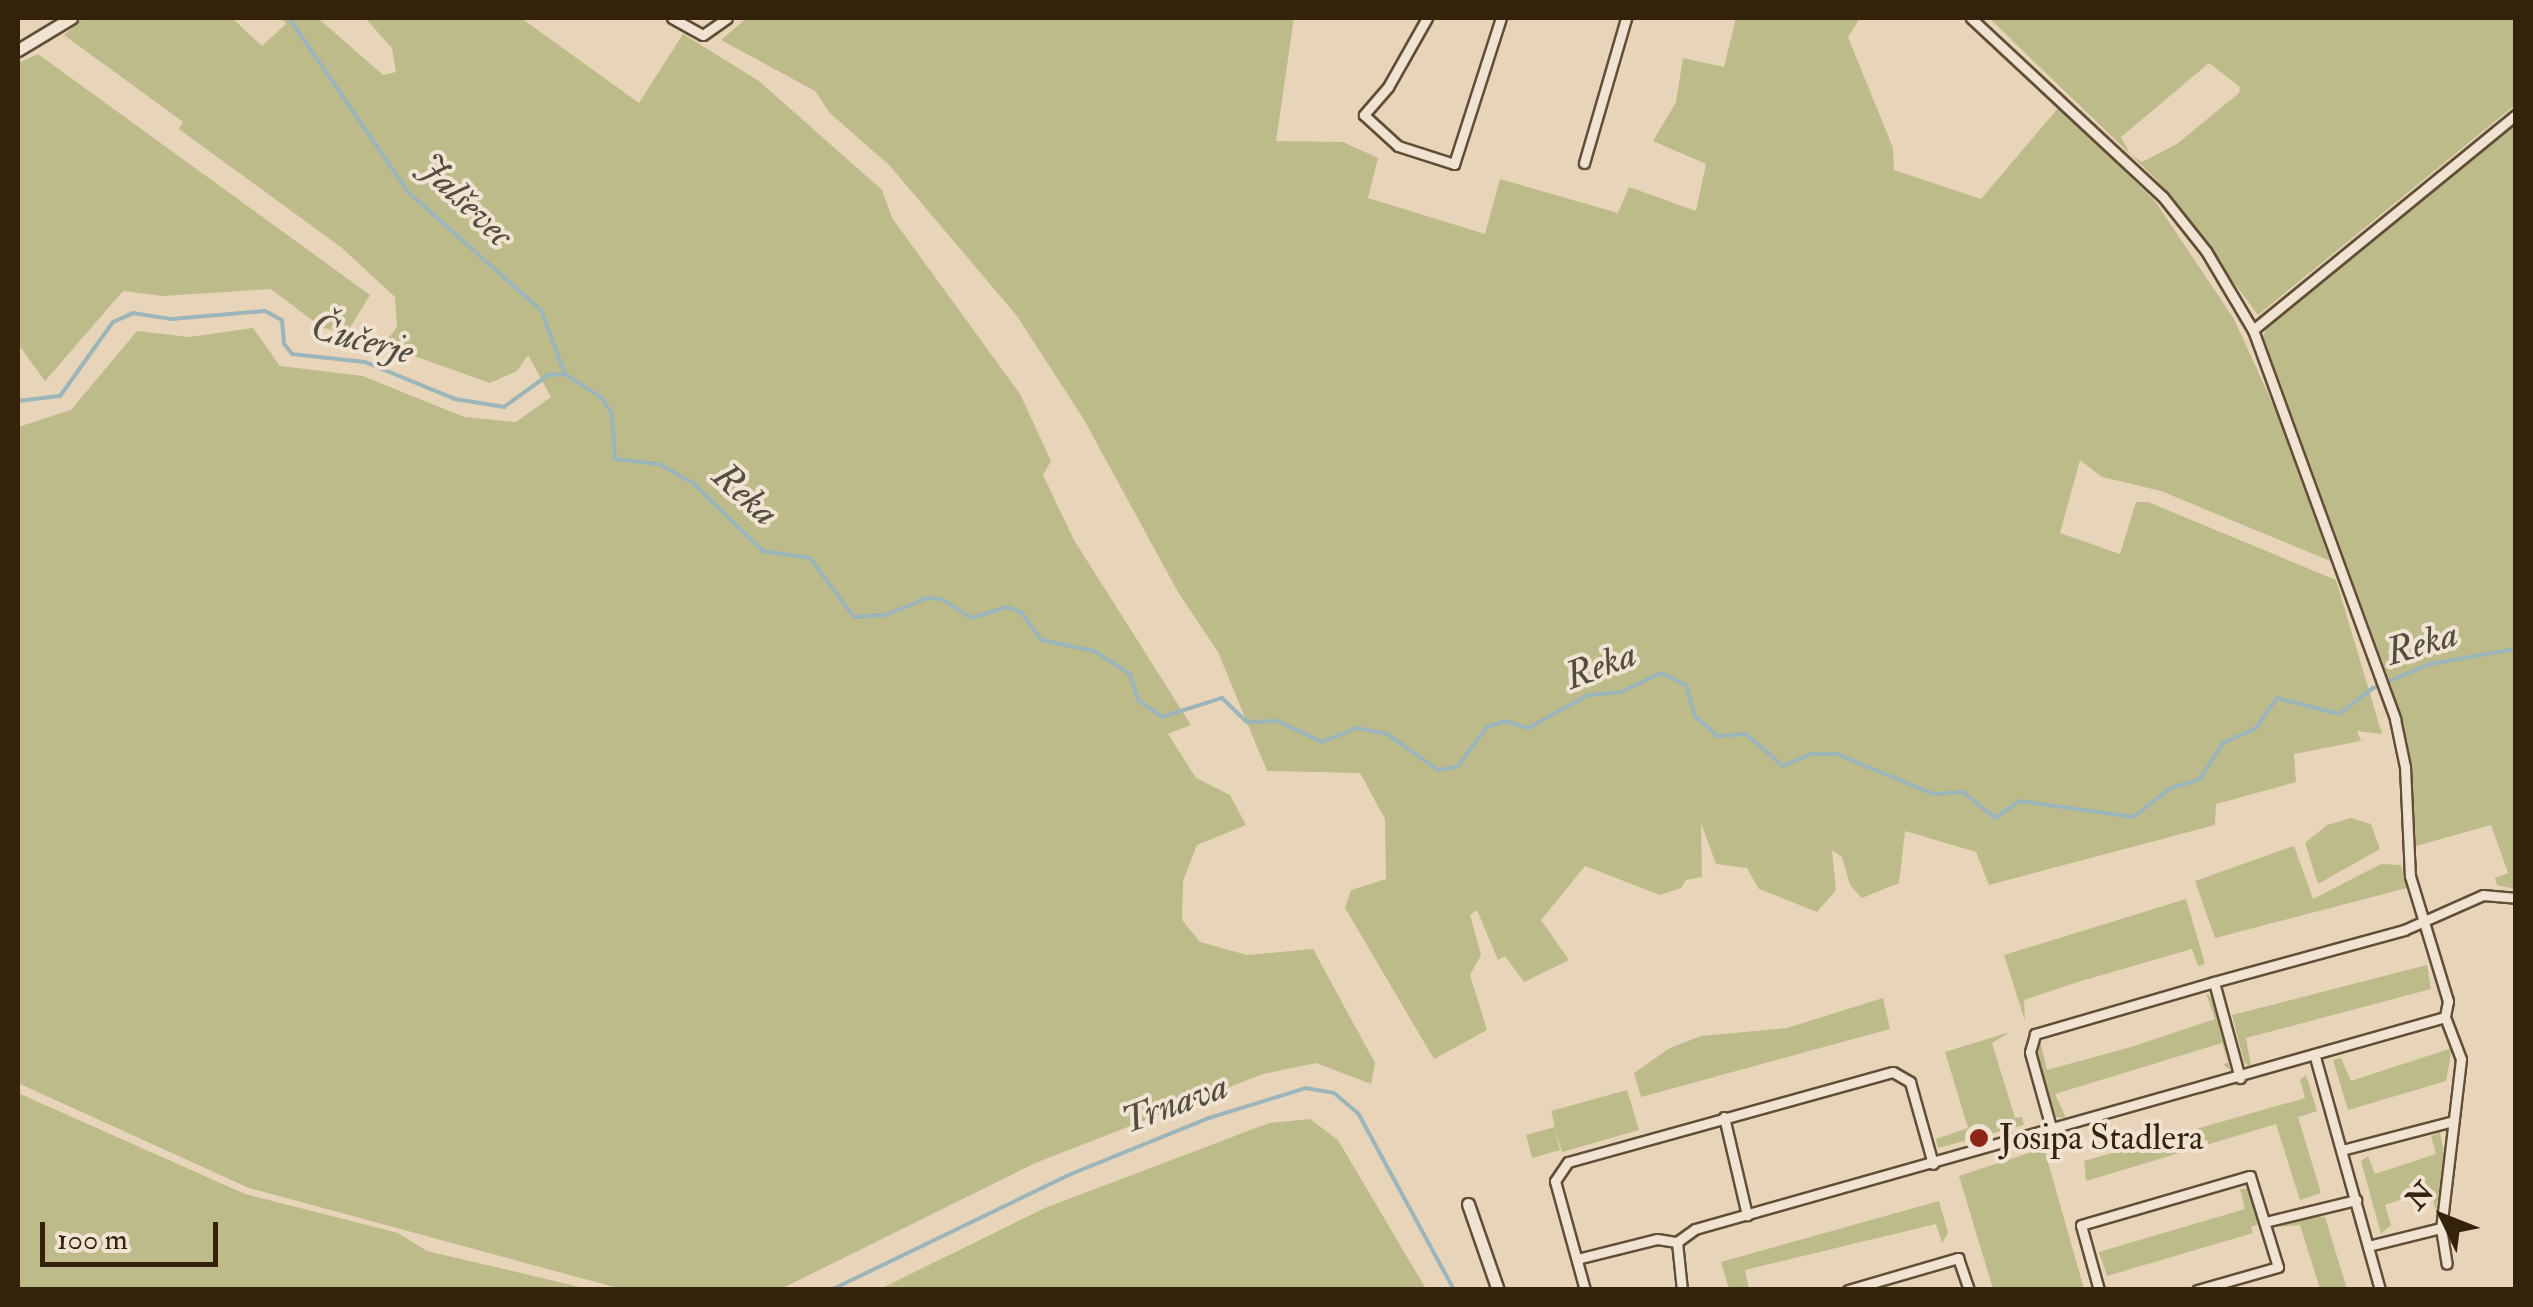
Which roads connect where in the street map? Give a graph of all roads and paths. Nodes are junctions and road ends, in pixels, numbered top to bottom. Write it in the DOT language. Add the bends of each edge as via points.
graph roads {
  1 [pos="71,18"];
  2 [pos="672,18"];
  3 [pos="728,18"];
  4 [pos="1426,18"];
  5 [pos="1502,18"];
  6 [pos="1626,18"];
  7 [pos="1972,18"];
  8 [pos="18,50"];
  9 [pos="2516,115"];
  10 [pos="1584,163"];
  11 [pos="2253,330"];
  12 [pos="2516,898"];
  13 [pos="2424,922"];
  14 [pos="2214,982"];
  15 [pos="2445,1017"];
  16 [pos="2315,1056"];
  17 [pos="2240,1078"];
  18 [pos="1724,1117"];
  19 [pos="2453,1122"];
  20 [pos="2052,1131"];
  21 [pos="2342,1150"];
  22 [pos="1933,1164"];
  23 [pos="2356,1200"];
  24 [pos="1468,1204"];
  25 [pos="1747,1214"];
  26 [pos="2265,1222"];
  27 [pos="2441,1228"];
  28 [pos="1677,1242"];
  29 [pos="2368,1246"];
  30 [pos="1577,1259"];
  31 [pos="2447,1264"];
  32 [pos="1498,1290"];
  33 [pos="1585,1290"];
  34 [pos="1682,1290"];
  35 [pos="1848,1290"];
  36 [pos="1969,1290"];
  37 [pos="2099,1290"];
  38 [pos="2197,1290"];
  39 [pos="2380,1290"];
  1 -- 8 [label="street"];
  2 -- 3 [label="street" via="703,35"];
  4 -- 5 [label="street" via="1388,87 1364,115 1398,146 1454,164"];
  6 -- 10 [label="street"];
  7 -- 11 [label="street" via="2163,197 2206,251"];
  9 -- 11 [label="street"];
  11 -- 13 [label="street" via="2282,394 2386,697 2406,767 2408,862"];
  12 -- 13 [label="street" via="2483,895"];
  13 -- 14 [label="street"];
  13 -- 15 [label="street" via="2448,1001"];
  14 -- 17 [label="street"];
  14 -- 20 [label="street" via="2035,1034 2030,1052"];
  15 -- 16 [label="street"];
  15 -- 19 [label="street" via="2455,1029 2461,1060"];
  16 -- 17 [label="street"];
  16 -- 21 [label="street"];
  17 -- 20 [label="street"];
  18 -- 22 [label="street" via="1900,1073 1910,1082"];
  18 -- 25 [label="street"];
  18 -- 30 [label="street" via="1557,1170"];
  19 -- 21 [label="street"];
  19 -- 27 [label="street"];
  20 -- 22 [label="street"];
  21 -- 23 [label="street"];
  22 -- 25 [label="street"];
  23 -- 26 [label="street"];
  23 -- 29 [label="street"];
  24 -- 32 [label="street"];
  25 -- 28 [label="street" via="1695,1229"];
  26 -- 37 [label="street" via="2250,1176 2081,1224"];
  26 -- 38 [label="street" via="2278,1267"];
  27 -- 29 [label="street"];
  27 -- 31 [label="street"];
  28 -- 30 [label="street" via="1658,1239"];
  28 -- 34 [label="street"];
  29 -- 39 [label="street"];
  30 -- 33 [label="street"];
  35 -- 36 [label="street" via="1958,1258"];
}
